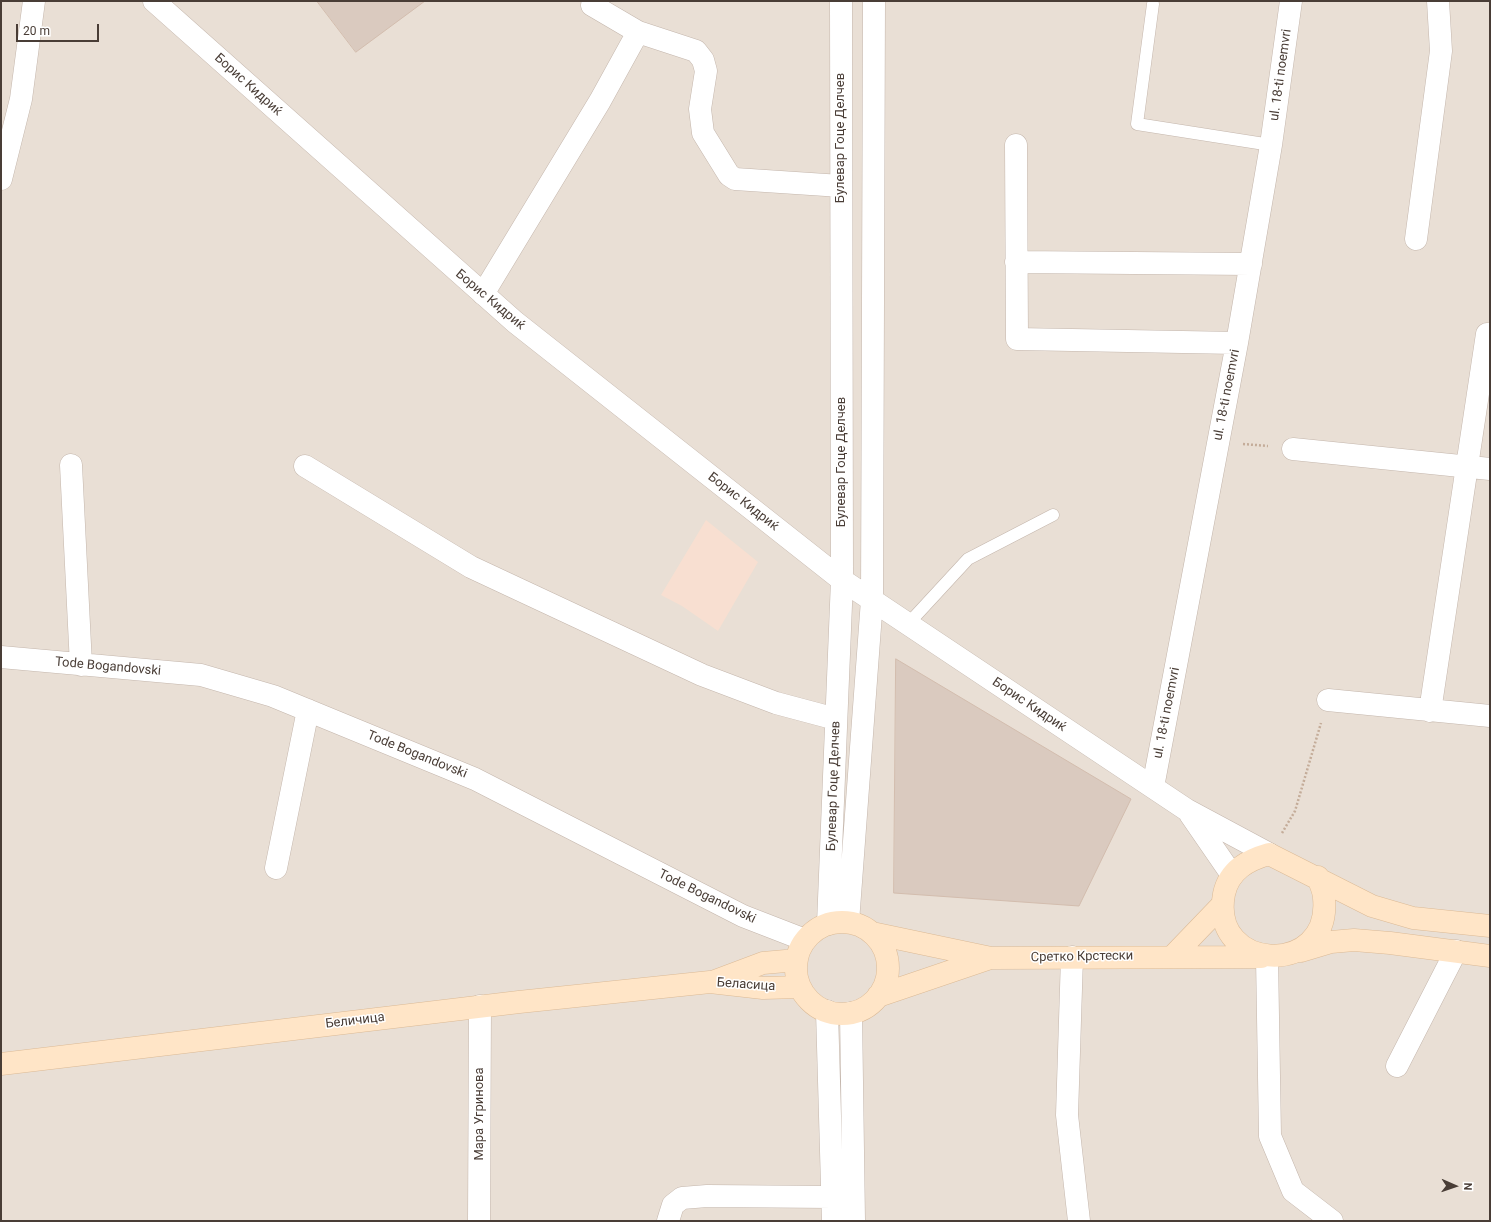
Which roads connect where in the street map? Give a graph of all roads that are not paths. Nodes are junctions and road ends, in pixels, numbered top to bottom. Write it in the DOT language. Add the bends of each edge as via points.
graph roads {
  1 [pos="34,1"];
  2 [pos="154,1"];
  3 [pos="841,1"];
  4 [pos="874,1"];
  5 [pos="1291,1"];
  6 [pos="1438,1"];
  7 [pos="1153,4"];
  8 [pos="592,5"];
  9 [pos="638,32"];
  10 [pos="1016,145"];
  11 [pos="1272,145"];
  12 [pos="1,178"];
  13 [pos="841,186"];
  14 [pos="1416,239"];
  15 [pos="1016,262"];
  16 [pos="1251,264"];
  17 [pos="483,294"];
  18 [pos="1487,334"];
  19 [pos="1237,343"];
  20 [pos="1293,449"];
  21 [pos="71,465"];
  22 [pos="305,466"];
  23 [pos="1468,466"];
  24 [pos="1490,469"];
  25 [pos="1053,515"];
  26 [pos="842,580"];
  27 [pos="872,600"];
  28 [pos="908,624"];
  29 [pos="1,657"];
  30 [pos="81,665"];
  31 [pos="1328,700"];
  32 [pos="308,710"];
  33 [pos="1430,711"];
  34 [pos="1490,716"];
  35 [pos="836,719"];
  36 [pos="1153,787"];
  37 [pos="1187,810"];
  38 [pos="1269,854"];
  39 [pos="276,868"];
  40 [pos="1232,875"];
  41 [pos="1318,877"];
  42 [pos="1222,905"];
  43 [pos="838,923"];
  44 [pos="1490,926"];
  45 [pos="872,933"];
  46 [pos="805,940"];
  47 [pos="1456,951"];
  48 [pos="1290,954"];
  49 [pos="1172,956"];
  50 [pos="1490,956"];
  51 [pos="1267,957"];
  52 [pos="991,958"];
  53 [pos="1072,958"];
  54 [pos="797,960"];
  55 [pos="710,982"];
  56 [pos="800,986"];
  57 [pos="878,996"];
  58 [pos="480,1006"];
  59 [pos="827,1011"];
  60 [pos="851,1013"];
  61 [pos="1,1064"];
  62 [pos="1397,1066"];
  63 [pos="833,1197"];
  64 [pos="479,1221"];
  65 [pos="668,1221"];
  66 [pos="833,1221"];
  67 [pos="854,1221"];
  68 [pos="1078,1221"];
  69 [pos="1332,1221"];
  1 -- 12 [label="street" via="21,98"];
  2 -- 17 [label="street, Борис Кидриќ"];
  3 -- 13 [label="street, Булевар Гоце Делчев"];
  4 -- 27 [label="street, Булевар Гоце Делчев"];
  5 -- 11 [label="street, ul. 18-ti noemvri"];
  6 -- 14 [label="street" via="1441,52"];
  7 -- 11 [label="lane" via="1137,124"];
  8 -- 9 [label="street"];
  9 -- 13 [label="street" via="696,51 703,60 706,70 700,109 703,133 729,175 735,178"];
  9 -- 17 [label="street"];
  10 -- 15 [label="street"];
  11 -- 16 [label="street, ul. 18-ti noemvri"];
  13 -- 26 [label="street, Булевар Гоце Делчев"];
  15 -- 16 [label="street"];
  15 -- 19 [label="street" via="1017,339"];
  16 -- 19 [label="street, ul. 18-ti noemvri"];
  17 -- 26 [label="street, Борис Кидриќ"];
  18 -- 23 [label="street"];
  19 -- 36 [label="street, ul. 18-ti noemvri"];
  20 -- 23 [label="street"];
  21 -- 30 [label="street"];
  22 -- 35 [label="street" via="471,568 702,675 776,703"];
  23 -- 24 [label="street"];
  23 -- 33 [label="street"];
  25 -- 28 [label="lane" via="968,559"];
  26 -- 27 [label="street, Борис Кидриќ"];
  26 -- 35 [label="street, Булевар Гоце Делчев"];
  27 -- 28 [label="street, Борис Кидриќ"];
  27 -- 43 [label="street, Булевар Гоце Делчев"];
  28 -- 36 [label="street, Борис Кидриќ"];
  29 -- 30 [label="street, Tode Bogandovski"];
  30 -- 32 [label="street, Tode Bogandovski" via="201,675 273,696"];
  31 -- 33 [label="street"];
  32 -- 39 [label="street"];
  32 -- 46 [label="street, Tode Bogandovski" via="474,779 743,916"];
  33 -- 34 [label="street"];
  35 -- 43 [label="street, Булевар Гоце Делчев"];
  36 -- 37 [label="street, Борис Кидриќ"];
  37 -- 38 [label="street, Борис Кидриќ"];
  37 -- 40 [label="street"];
  38 -- 40 [label="main road" via="1250,859"];
  38 -- 41 [label="main road"];
  40 -- 42 [label="main road" via="1225,887"];
  41 -- 44 [label="main road" via="1372,906 1413,918"];
  41 -- 48 [label="main road" via="1324,896 1324,915 1315,937 1301,949"];
  42 -- 49 [label="main road"];
  42 -- 51 [label="main road" via="1223,917 1230,934 1243,947"];
  43 -- 45 [label="main road" via="861,925"];
  43 -- 46 [label="main road" via="815,930"];
  45 -- 52 [label="main road, Сретко Крстески"];
  45 -- 57 [label="main road" via="883,946 888,963 886,981"];
  46 -- 54 [label="main road"];
  47 -- 48 [label="main road" via="1354,940 1330,942"];
  47 -- 50 [label="main road"];
  47 -- 62 [label="street"];
  48 -- 51 [label="main road"];
  49 -- 51 [label="main road, Сретко Крстески"];
  49 -- 53 [label="main road, Сретко Крстески"];
  51 -- 69 [label="street" via="1270,1136 1293,1191"];
  52 -- 53 [label="main road, Сретко Крстески"];
  52 -- 57 [label="main road, Сретко Крстески"];
  53 -- 68 [label="street" via="1067,1115"];
  54 -- 55 [label="main road, Беласица" via="763,963"];
  54 -- 56 [label="main road"];
  55 -- 56 [label="main road, Беласица" via="763,988"];
  55 -- 58 [label="main road, Беличица"];
  56 -- 59 [label="main road" via="816,1006"];
  57 -- 60 [label="main road" via="870,1004"];
  58 -- 61 [label="main road, Беличица"];
  58 -- 64 [label="street, Мара Угринова"];
  59 -- 60 [label="main road"];
  59 -- 63 [label="street"];
  60 -- 67 [label="street"];
  63 -- 65 [label="street" via="682,1198 673,1205"];
  63 -- 66 [label="street"];
}
